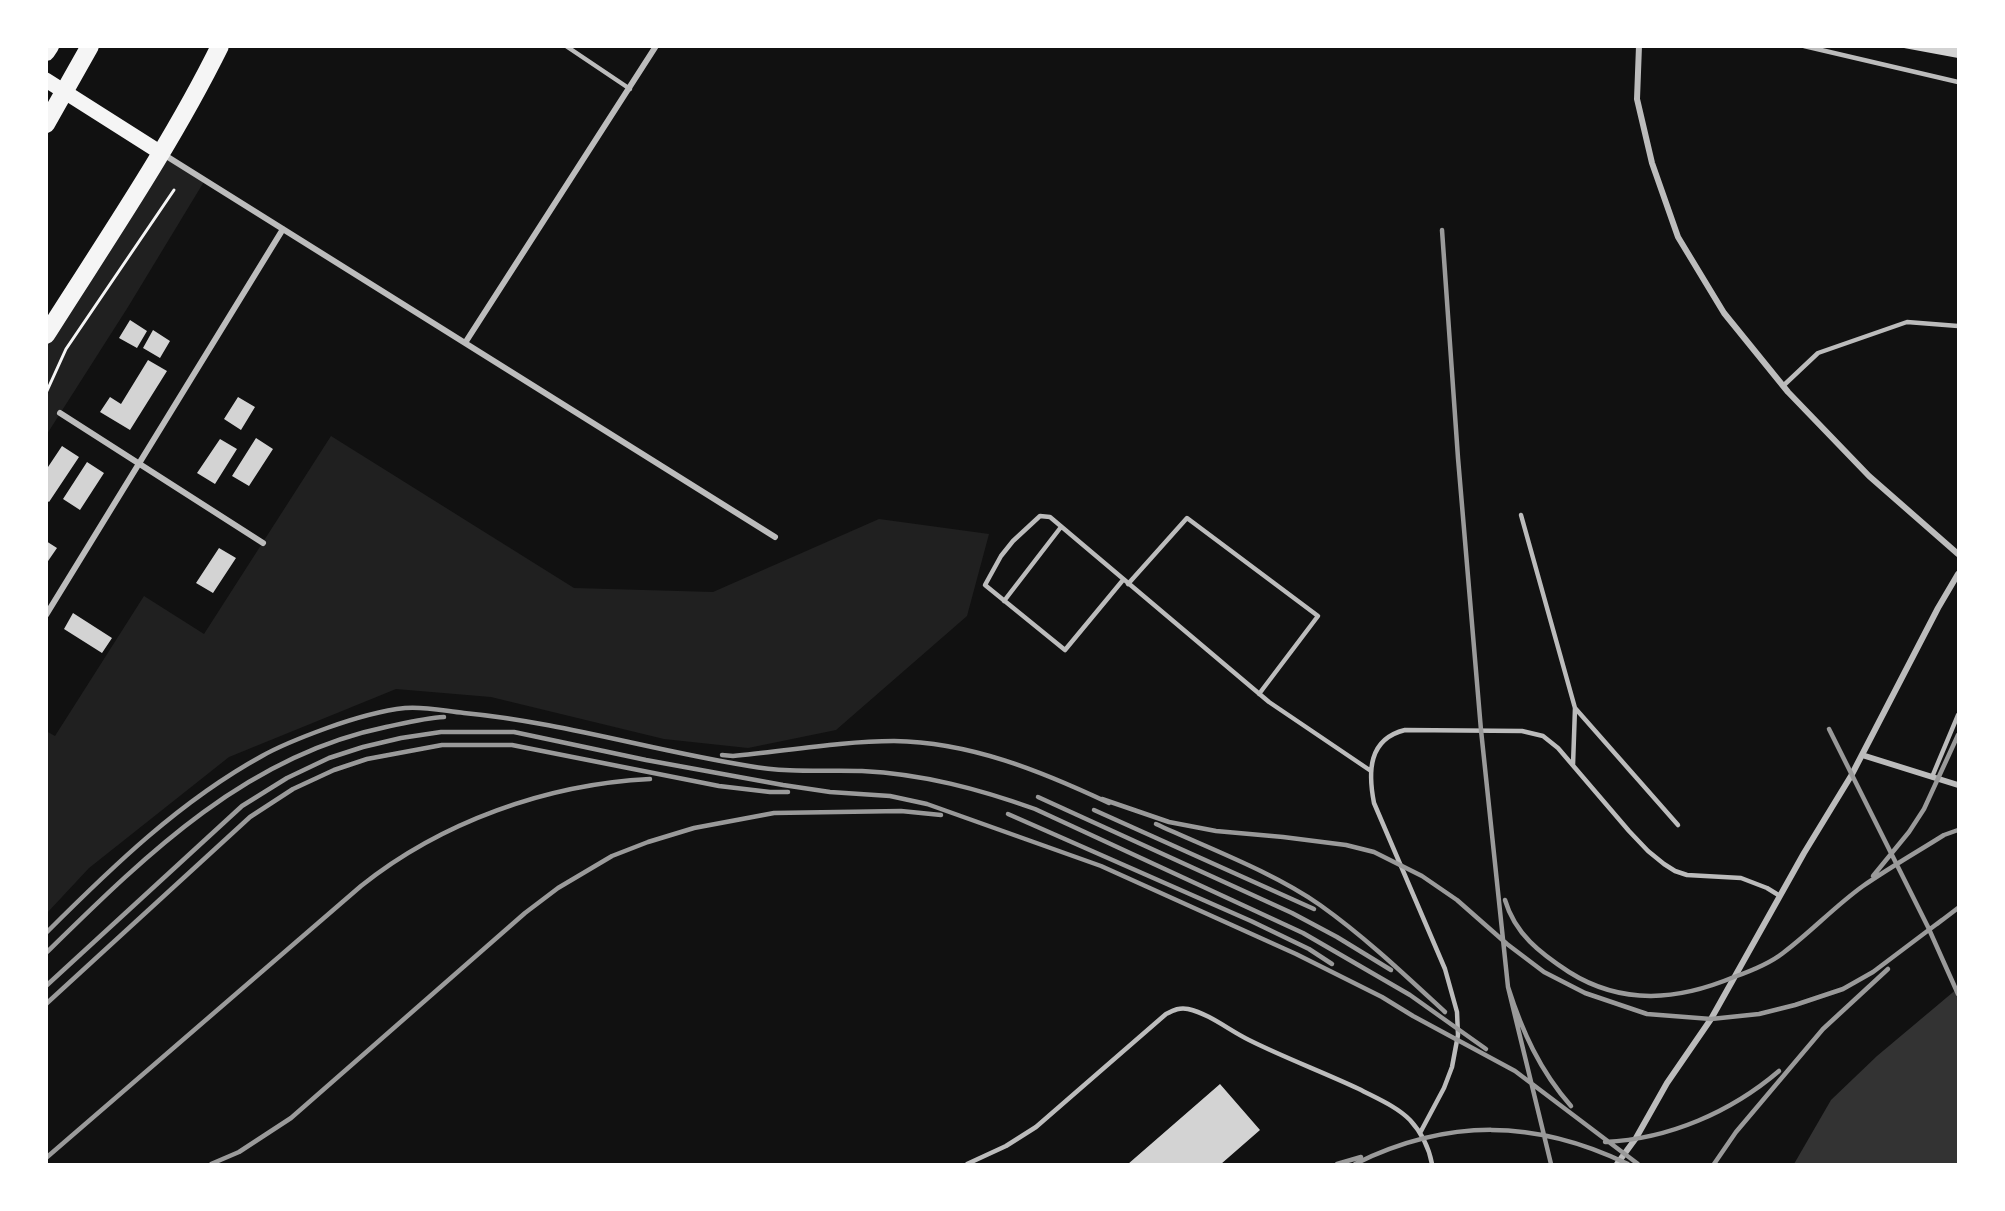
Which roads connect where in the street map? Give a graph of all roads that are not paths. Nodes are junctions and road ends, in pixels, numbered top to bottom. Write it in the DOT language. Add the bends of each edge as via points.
graph roads {
  1 [pos="50,46"];
  2 [pos="90,46"];
  3 [pos="220,46"];
  4 [pos="566,46"];
  5 [pos="656,46"];
  6 [pos="1639,46"];
  7 [pos="1804,46"];
  8 [pos="46,52"];
  9 [pos="46,80"];
  10 [pos="1959,82"];
  11 [pos="630,89"];
  12 [pos="46,124"];
  13 [pos="161,153"];
  14 [pos="284,229"];
  15 [pos="1959,326"];
  16 [pos="46,334"];
  17 [pos="465,343"];
  18 [pos="1783,386"];
  19 [pos="60,413"];
  20 [pos="140,465"];
  21 [pos="1521,514"];
  22 [pos="1061,527"];
  23 [pos="775,537"];
  24 [pos="262,543"];
  25 [pos="1959,554"];
  26 [pos="1959,574"];
  27 [pos="1125,582"];
  28 [pos="1004,601"];
  29 [pos="46,615"];
  30 [pos="1259,694"];
  31 [pos="1575,708"];
  32 [pos="1959,715"];
  33 [pos="1862,755"];
  34 [pos="1572,765"];
  35 [pos="1371,771"];
  36 [pos="1932,777"];
  37 [pos="1959,784"];
  38 [pos="1678,825"];
  39 [pos="1780,896"];
  40 [pos="1420,1133"];
  41 [pos="967,1164"];
  42 [pos="1432,1164"];
  43 [pos="1617,1164"];
  1 -- 8 [label="highway"];
  2 -- 12 [label="highway"];
  3 -- 13 [label="highway"];
  4 -- 11 [label="lane"];
  5 -- 11 [label="street"];
  6 -- 18 [label="street" via="1637,99 1652,163 1678,237 1724,313"];
  7 -- 10 [label="lane"];
  9 -- 13 [label="main road"];
  11 -- 17 [label="street"];
  13 -- 14 [label="street"];
  13 -- 16 [label="highway"];
  14 -- 17 [label="street"];
  14 -- 20 [label="street"];
  15 -- 18 [label="lane" via="1907,321 1818,353"];
  17 -- 23 [label="street"];
  18 -- 25 [label="street" via="1869,476"];
  19 -- 20 [label="street"];
  20 -- 24 [label="street"];
  20 -- 29 [label="street"];
  21 -- 31 [label="lane"];
  22 -- 27 [label="lane"];
  22 -- 28 [label="lane"];
  22 -- 28 [label="lane" via="1050,517 1040,516 1000,556 985,585"];
  26 -- 33 [label="street"];
  27 -- 28 [label="lane" via="1065,650"];
  27 -- 30 [label="lane"];
  27 -- 30 [label="lane" via="1187,518 1318,616"];
  30 -- 35 [label="lane"];
  31 -- 34 [label="lane"];
  31 -- 38 [label="lane"];
  32 -- 36 [label="lane"];
  33 -- 36 [label="street"];
  33 -- 39 [label="street"];
  34 -- 35 [label="lane" via="1551,741 1522,730 1405,729 1392,733 1378,746"];
  34 -- 39 [label="lane" via="1648,851 1675,871 1741,878"];
  35 -- 40 [label="lane" via="1380,820 1445,969 1457,1012 1458,1035 1452,1067"];
  36 -- 37 [label="street"];
  39 -- 43 [label="street" via="1711,1019"];
  40 -- 41 [label="lane" via="1382,1101 1186,1008 1167,1014 1036,1127"];
  40 -- 42 [label="lane"];
}
